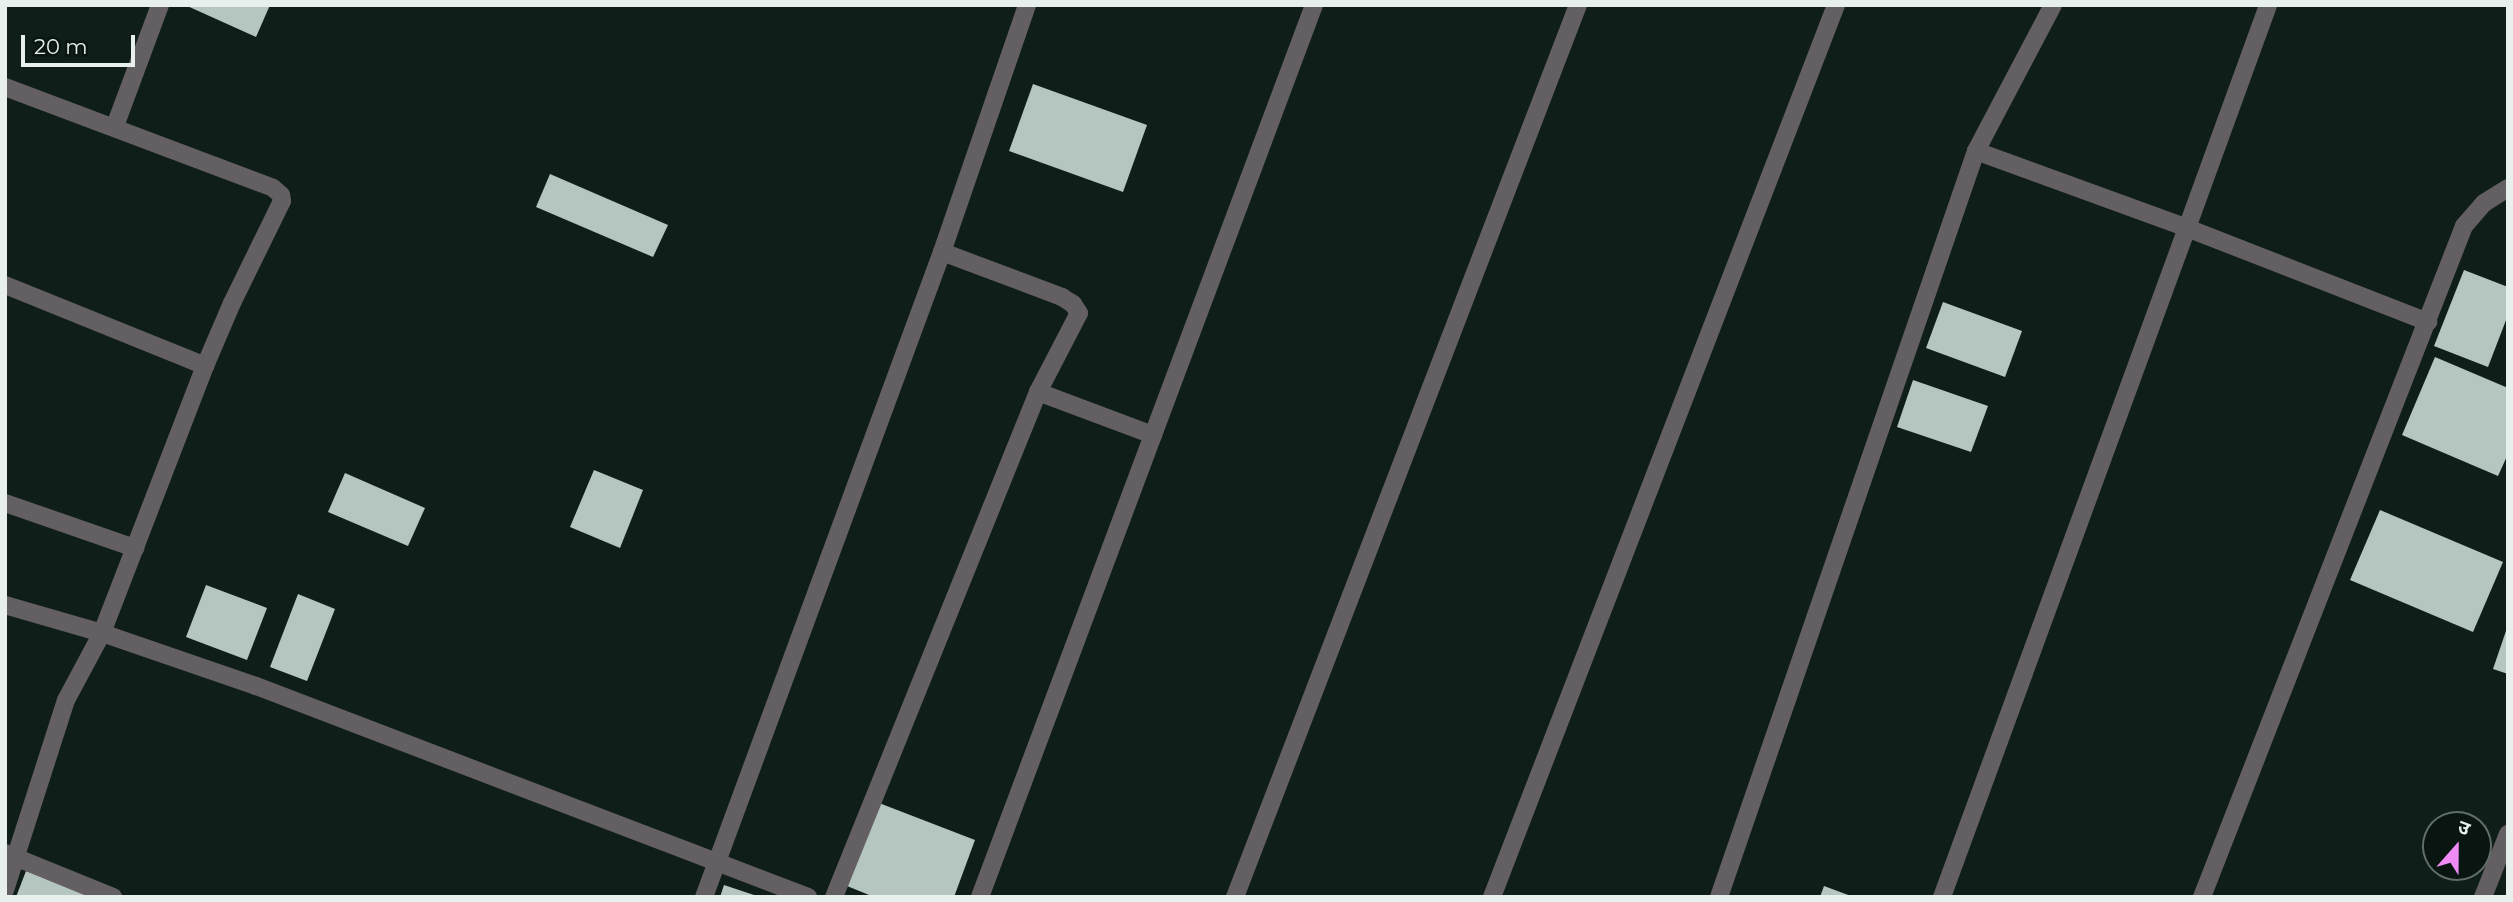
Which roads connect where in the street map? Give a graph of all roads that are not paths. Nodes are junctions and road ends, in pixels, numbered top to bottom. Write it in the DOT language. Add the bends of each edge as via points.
graph roads {
  1 [pos="160,5"];
  2 [pos="1027,5"];
  3 [pos="1314,5"];
  4 [pos="1578,5"];
  5 [pos="1836,5"];
  6 [pos="2053,5"];
  7 [pos="2268,5"];
  8 [pos="5,87"];
  9 [pos="115,126"];
  10 [pos="1976,151"];
  11 [pos="2508,188"];
  12 [pos="2187,228"];
  13 [pos="942,252"];
  14 [pos="5,285"];
  15 [pos="2428,322"];
  16 [pos="205,366"];
  17 [pos="1038,392"];
  18 [pos="1153,435"];
  19 [pos="5,503"];
  20 [pos="135,548"];
  21 [pos="5,605"];
  22 [pos="102,633"];
  23 [pos="2508,834"];
  24 [pos="11,855"];
  25 [pos="716,864"];
  26 [pos="5,890"];
  27 [pos="113,897"];
  28 [pos="704,897"];
  29 [pos="807,897"];
  30 [pos="834,897"];
  31 [pos="980,897"];
  32 [pos="1235,897"];
  33 [pos="1492,897"];
  34 [pos="1719,897"];
  35 [pos="1942,897"];
  36 [pos="2202,897"];
  37 [pos="2483,897"];
  1 -- 9 [label="street"];
  2 -- 13 [label="street"];
  3 -- 18 [label="street"];
  4 -- 32 [label="street"];
  5 -- 33 [label="street"];
  6 -- 10 [label="street"];
  7 -- 12 [label="street"];
  8 -- 9 [label="street"];
  9 -- 16 [label="street" via="281,195 280,211"];
  10 -- 12 [label="street"];
  10 -- 34 [label="street"];
  11 -- 15 [label="street" via="2484,203 2464,226"];
  12 -- 15 [label="street"];
  12 -- 35 [label="street"];
  13 -- 17 [label="street" via="1073,304 1079,313"];
  13 -- 25 [label="street"];
  14 -- 16 [label="street"];
  15 -- 36 [label="street"];
  16 -- 20 [label="street"];
  17 -- 18 [label="street"];
  17 -- 30 [label="street"];
  18 -- 31 [label="street"];
  19 -- 20 [label="street"];
  20 -- 22 [label="street"];
  21 -- 22 [label="street"];
  22 -- 24 [label="street" via="66,700"];
  22 -- 25 [label="street" via="307,706"];
  23 -- 37 [label="street"];
  24 -- 26 [label="street"];
  24 -- 27 [label="street"];
  25 -- 28 [label="street"];
  25 -- 29 [label="street"];
}
